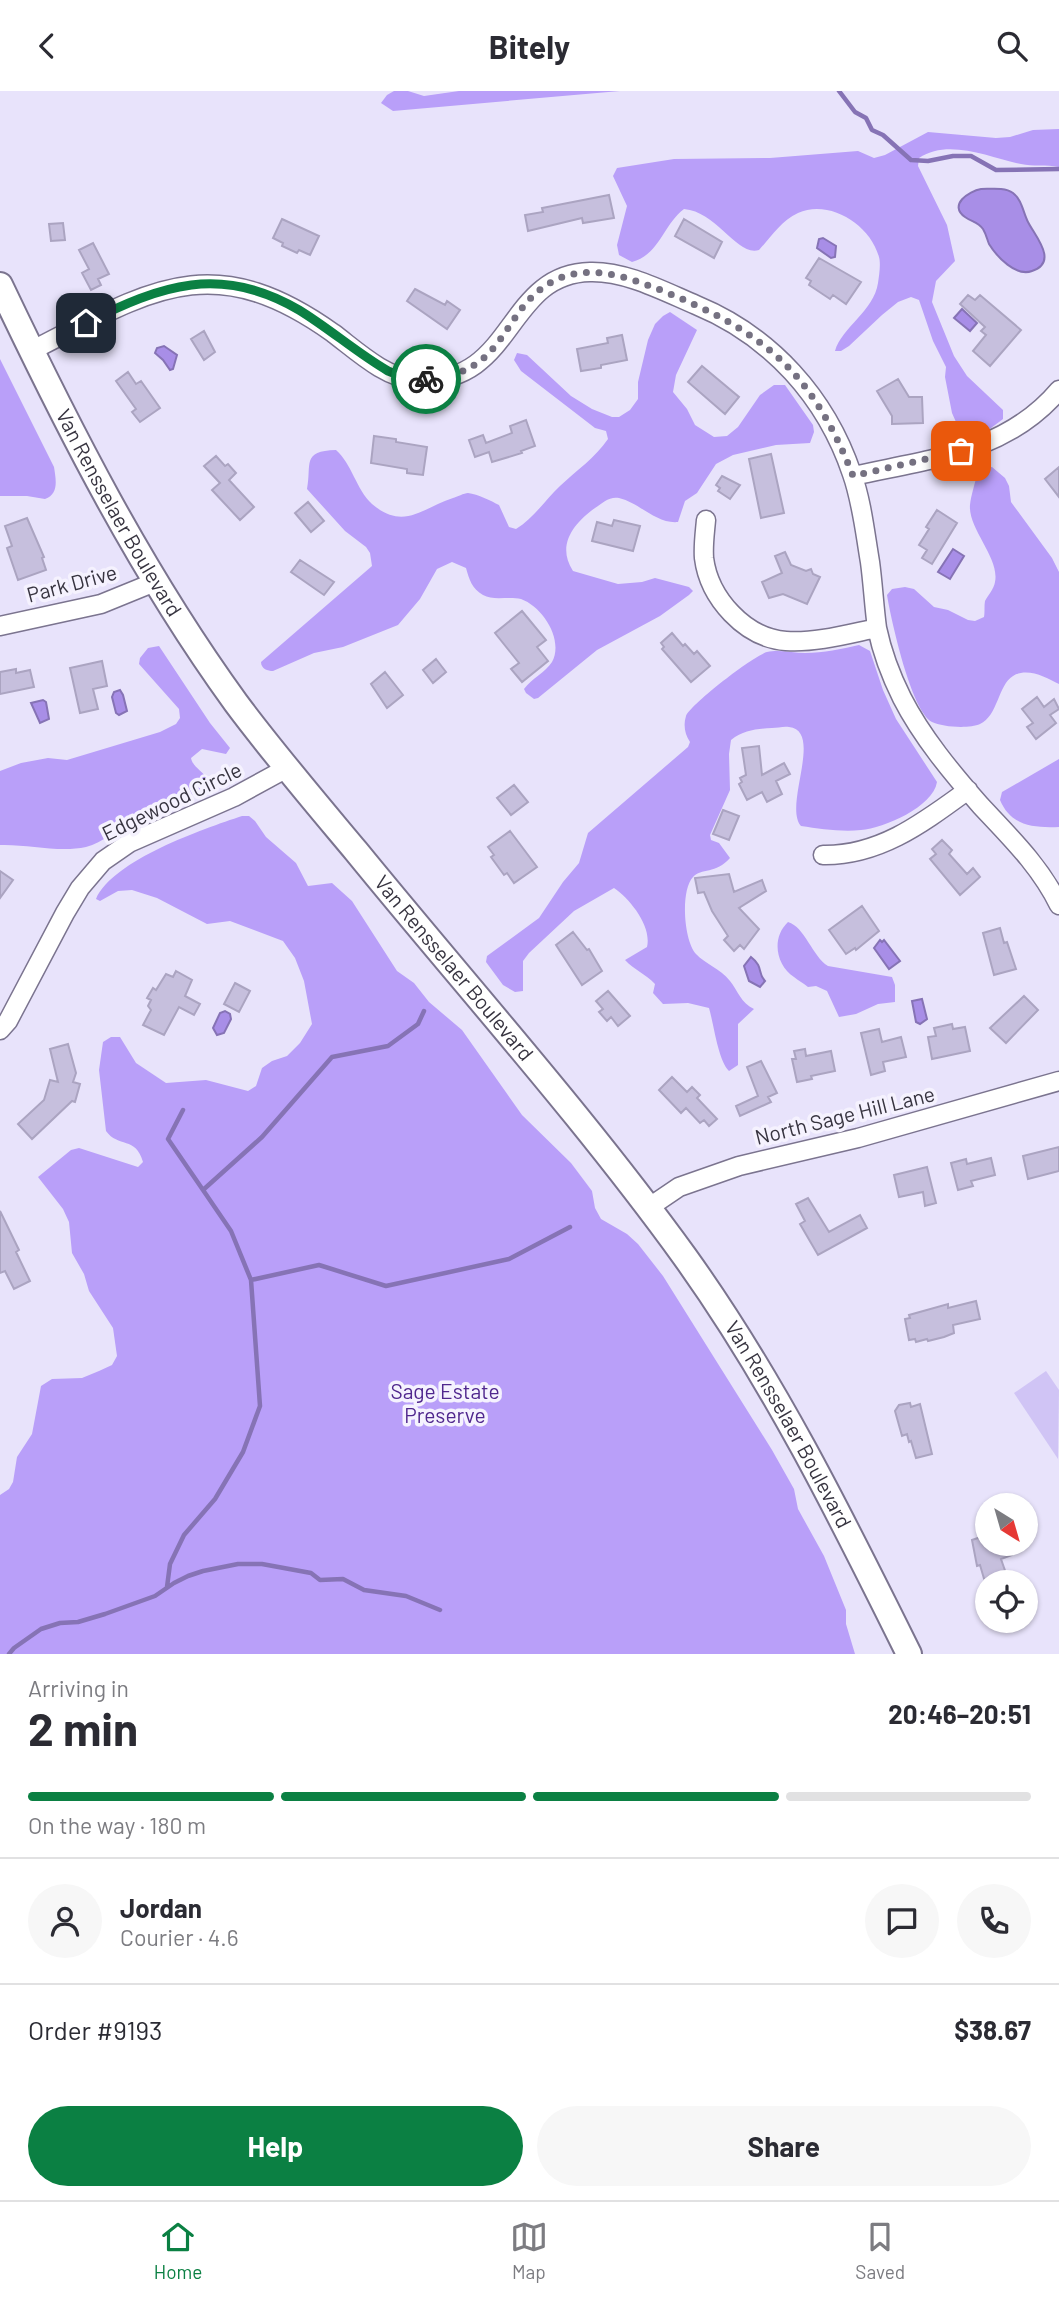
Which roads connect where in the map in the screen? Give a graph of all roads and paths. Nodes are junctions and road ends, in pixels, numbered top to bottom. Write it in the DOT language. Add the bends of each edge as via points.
graph roads {
  1 [pos="0,285"];
  2 [pos="31,351"];
  3 [pos="1059,390"];
  4 [pos="853,476"];
  5 [pos="706,520"];
  6 [pos="155,582"];
  7 [pos="0,626"];
  8 [pos="877,628"];
  9 [pos="287,768"];
  10 [pos="968,790"];
  11 [pos="824,855"];
  12 [pos="1059,905"];
  13 [pos="0,1030"];
  14 [pos="1059,1081"];
  15 [pos="648,1208"];
  16 [pos="909,1654"];
  1 -- 2 [label="main road, Van Rensselaer Boulevard"];
  2 -- 4 [label="street" via="143,296 174,286 214,285 273,297 388,371 412,379 433,379 483,360 525,305 551,283 580,273 604,273 705,308 766,345 813,397"];
  2 -- 6 [label="main road, Van Rensselaer Boulevard" via="104,496"];
  3 -- 4 [label="street" via="1025,422 991,442"];
  4 -- 8 [label="street"];
  5 -- 8 [label="street" via="704,556 711,582 735,617 758,635 799,642"];
  6 -- 7 [label="street, Park Drive" via="101,604"];
  6 -- 9 [label="main road, Van Rensselaer Boulevard" via="218,677"];
  8 -- 10 [label="street" via="888,666 911,714"];
  9 -- 13 [label="street, Edgewood Circle" via="129,843 103,861 80,888"];
  9 -- 15 [label="main road, Van Rensselaer Boulevard"];
  10 -- 11 [label="street" via="893,839 858,852"];
  10 -- 12 [label="street" via="1032,862"];
  14 -- 15 [label="street, North Sage Hill Lane" via="739,1167 679,1187"];
  15 -- 16 [label="main road, Van Rensselaer Boulevard" via="774,1392"];
}
